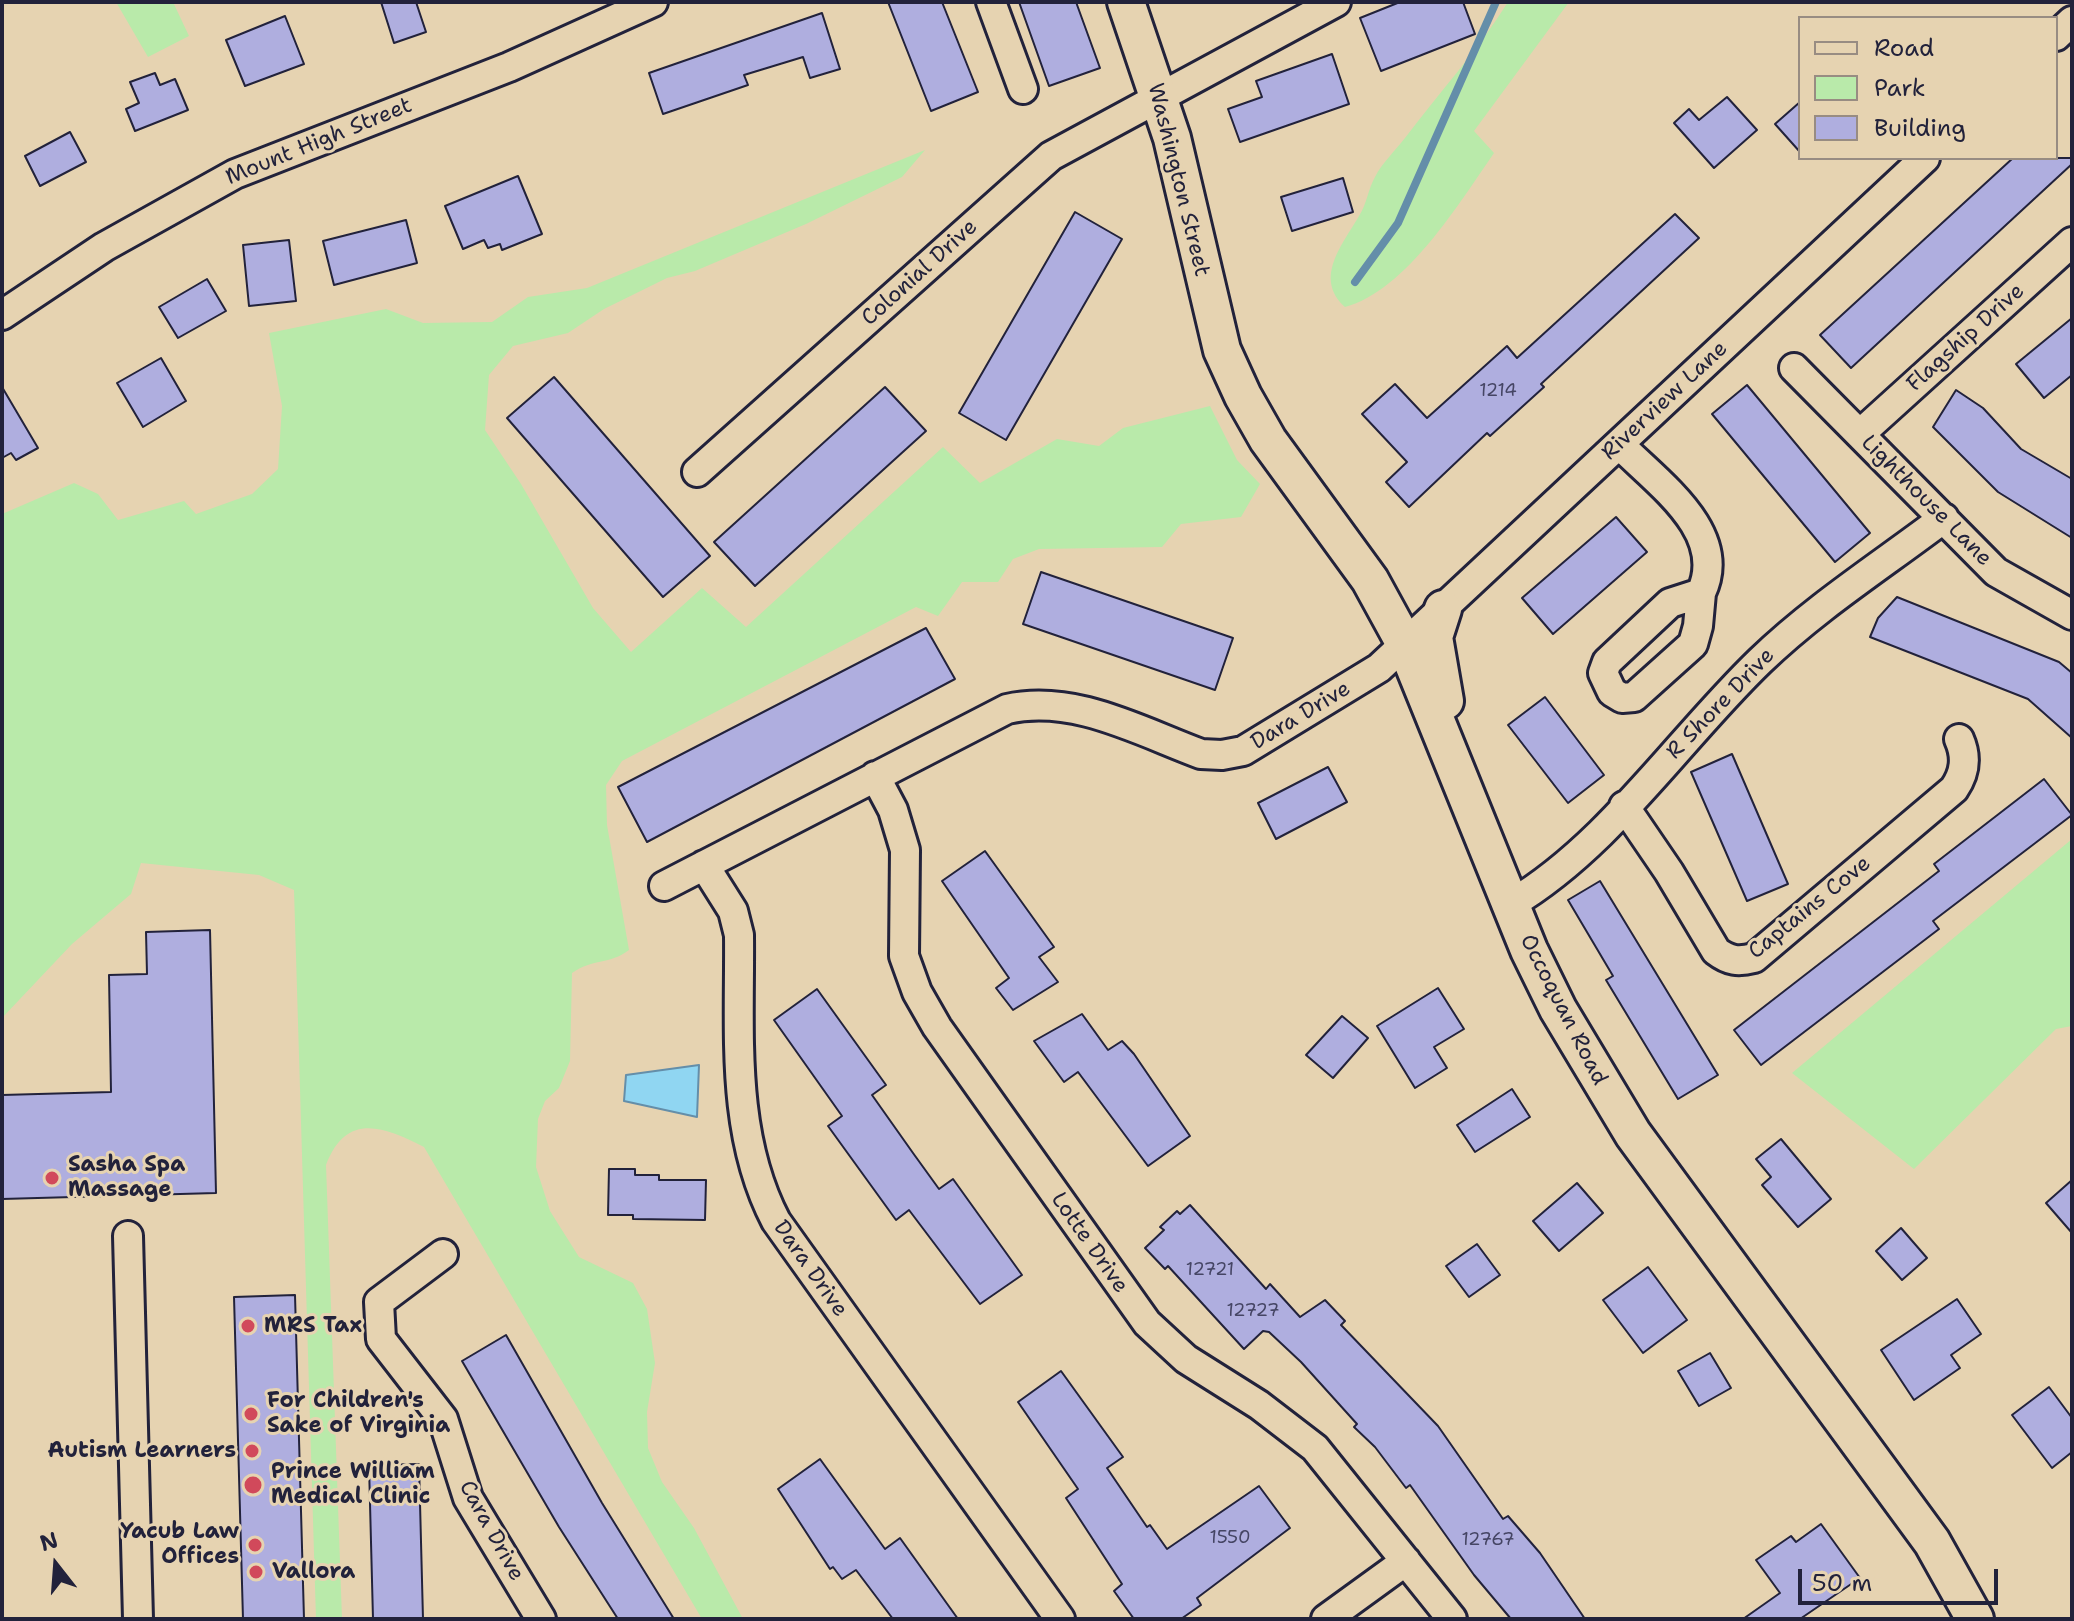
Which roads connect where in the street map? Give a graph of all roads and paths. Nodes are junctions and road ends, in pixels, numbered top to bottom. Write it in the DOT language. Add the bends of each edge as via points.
graph roads {
  1 [pos="653,2"];
  2 [pos="991,2"];
  3 [pos="1126,2"];
  4 [pos="1336,2"];
  5 [pos="1023,89"];
  6 [pos="1161,99"];
  7 [pos="1923,160"];
  8 [pos="2072,242"];
  9 [pos="2,315"];
  10 [pos="1226,359"];
  11 [pos="1794,368"];
  12 [pos="1860,434"];
  13 [pos="1619,444"];
  14 [pos="697,472"];
  15 [pos="1944,518"];
  16 [pos="1701,593"];
  17 [pos="1443,609"];
  18 [pos="2072,615"];
  19 [pos="1405,644"];
  20 [pos="1959,739"];
  21 [pos="875,776"];
  22 [pos="1460,778"];
  23 [pos="1624,806"];
  24 [pos="704,865"];
  25 [pos="664,886"];
  26 [pos="1511,904"];
  27 [pos="128,1236"];
  28 [pos="443,1254"];
  29 [pos="1406,1561"];
  30 [pos="138,1619"];
  31 [pos="541,1619"];
  32 [pos="1060,1619"];
  33 [pos="1326,1619"];
  34 [pos="1452,1619"];
  35 [pos="1975,1619"];
  1 -- 9 [label="street, Mount High Street" via="509,67 235,174 104,247"];
  2 -- 5 [label="street"];
  3 -- 6 [label="street, Washington Street"];
  4 -- 6 [label="street, Colonial Drive"];
  6 -- 10 [label="street, Washington Street"];
  6 -- 14 [label="street, Colonial Drive" via="1051,156"];
  7 -- 13 [label="street, Riverview Lane"];
  8 -- 12 [label="street, Flagship Drive"];
  10 -- 19 [label="street, Occoquan Road" via="1268,440 1370,580"];
  11 -- 12 [label="street, Lighthouse Lane"];
  12 -- 15 [label="street, Lighthouse Lane"];
  13 -- 16 [label="street" via="1706,541 1709,560"];
  13 -- 17 [label="street, Riverview Lane"];
  15 -- 18 [label="street, Lighthouse Lane" via="1996,572"];
  15 -- 23 [label="street, R Shore Drive" via="1800,625"];
  17 -- 19 [label="street, Riverview Lane"];
  17 -- 22 [label="street" via="1435,650"];
  19 -- 21 [label="street, Dara Drive" via="1379,668 1243,751 1201,754 1080,709 1033,703 1007,709"];
  19 -- 22 [label="street, Occoquan Road"];
  20 -- 23 [label="street, Captains Cove" via="1965,763 1954,789 1754,958 1741,962 1716,951"];
  21 -- 24 [label="street, Dara Drive"];
  21 -- 29 [label="street, Lotte Drive" via="905,850 904,956 937,1027 1147,1323 1186,1359 1315,1448"];
  22 -- 26 [label="street, Occoquan Road"];
  23 -- 26 [label="street, R Shore Drive" via="1571,863"];
  24 -- 25 [label="street, Dara Drive"];
  24 -- 32 [label="street, Dara Drive" via="733,911 739,935 741,1097 762,1194 776,1221"];
  26 -- 35 [label="street, Occoquan Road" via="1558,1009 1626,1123 1932,1542"];
  27 -- 30 [label="street"];
  28 -- 31 [label="street, Cara Drive" via="379,1302 381,1339 443,1419 468,1498"];
  29 -- 33 [label="street"];
  29 -- 34 [label="street, Lotte Drive"];
}
